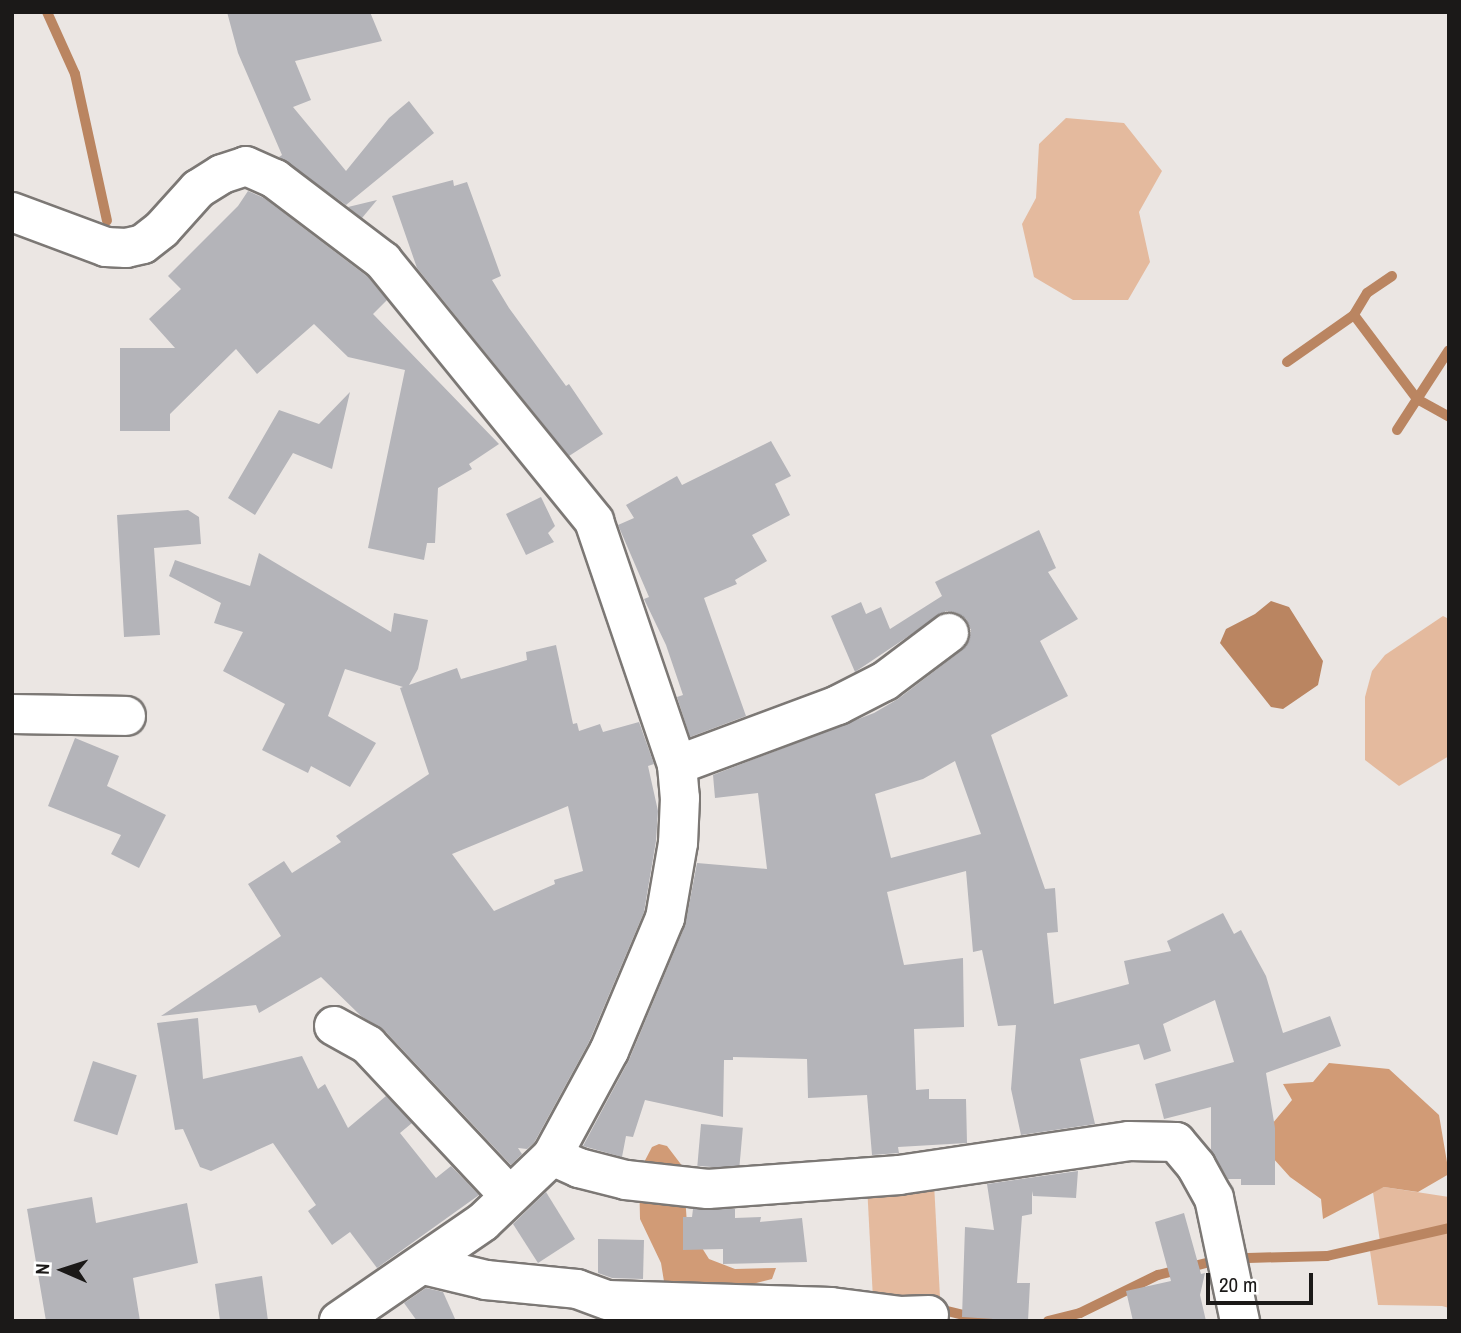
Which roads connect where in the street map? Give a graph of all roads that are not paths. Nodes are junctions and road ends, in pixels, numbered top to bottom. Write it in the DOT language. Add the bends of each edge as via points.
graph roads {
  1 [pos="12,212"];
  2 [pos="949,633"];
  3 [pos="12,714"];
  4 [pos="126,716"];
  5 [pos="677,765"];
  6 [pos="334,1026"];
  7 [pos="552,1156"];
  8 [pos="510,1196"];
  9 [pos="424,1265"];
  10 [pos="929,1315"];
  11 [pos="339,1321"];
  12 [pos="1240,1321"];
  1 -- 5 [label="street" via="106,247 126,248 143,244 162,229 198,189 246,166 275,179 383,261 594,521"];
  2 -- 5 [label="street" via="885,681 838,705"];
  3 -- 4 [label="street"];
  5 -- 7 [label="street" via="678,843 665,918 609,1051"];
  6 -- 8 [label="street" via="368,1045"];
  7 -- 8 [label="street"];
  7 -- 12 [label="street" via="626,1180 708,1189 898,1175 1129,1141 1176,1142 1214,1198"];
  8 -- 9 [label="street"];
  9 -- 10 [label="street" via="486,1280 577,1289 608,1300"];
  9 -- 11 [label="street"];
}
